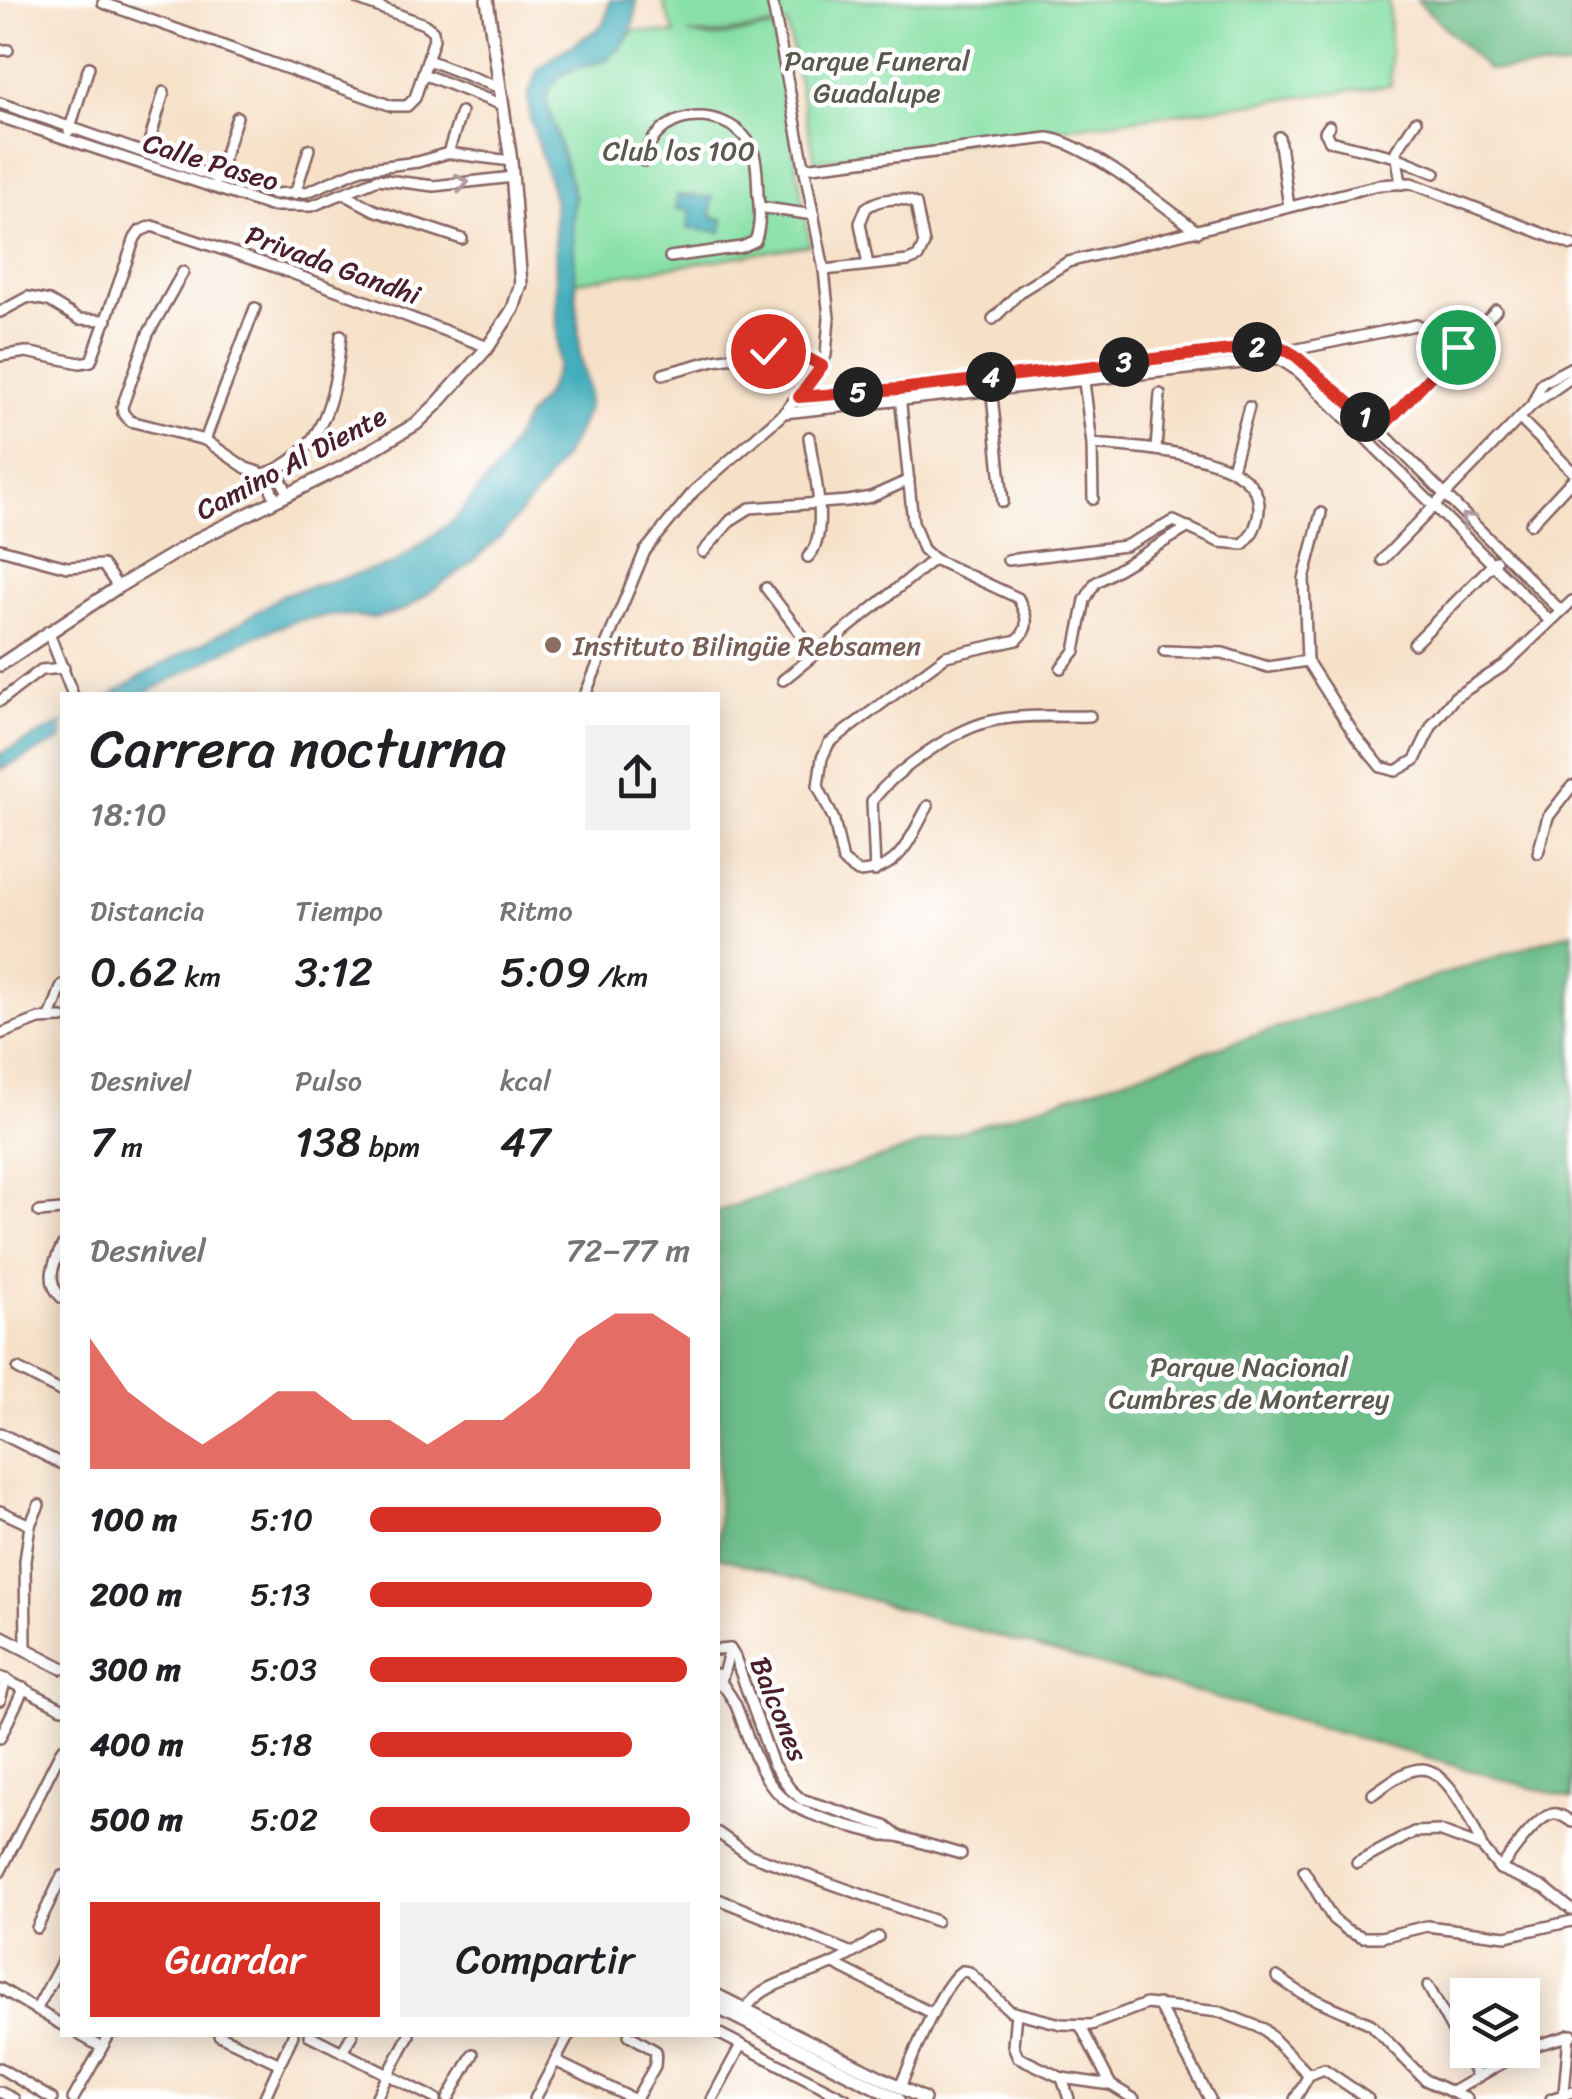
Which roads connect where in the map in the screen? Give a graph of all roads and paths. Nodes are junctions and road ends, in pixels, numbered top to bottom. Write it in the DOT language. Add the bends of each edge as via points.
graph roads {
  1 [pos="359,0"];
  2 [pos="487,0"];
  3 [pos="772,0"];
  4 [pos="103,3"];
  5 [pos="119,4"];
  6 [pos="428,60"];
  7 [pos="90,67"];
  8 [pos="423,74"];
  9 [pos="500,88"];
  10 [pos="164,92"];
  11 [pos="3,104"];
  12 [pos="502,105"];
  13 [pos="461,112"];
  14 [pos="0,117"];
  15 [pos="237,117"];
  16 [pos="1416,121"];
  17 [pos="1329,126"];
  18 [pos="70,128"];
  19 [pos="1280,137"];
  20 [pos="66,139"];
  21 [pos="309,149"];
  22 [pos="146,152"];
  23 [pos="448,153"];
  24 [pos="1396,157"];
  25 [pos="511,161"];
  26 [pos="644,161"];
  27 [pos="409,164"];
  28 [pos="804,168"];
  29 [pos="1436,174"];
  30 [pos="513,177"];
  31 [pos="411,182"];
  32 [pos="216,184"];
  33 [pos="334,184"];
  34 [pos="1401,184"];
  35 [pos="295,194"];
  36 [pos="345,195"];
  37 [pos="759,207"];
  38 [pos="1289,207"];
  39 [pos="814,215"];
  40 [pos="1198,232"];
  41 [pos="462,239"];
  42 [pos="1572,245"];
  43 [pos="670,257"];
  44 [pos="868,265"];
  45 [pos="824,270"];
  46 [pos="183,272"];
  47 [pos="255,308"];
  48 [pos="1496,310"];
  49 [pos="0,312"];
  50 [pos="993,318"];
  51 [pos="107,320"];
  52 [pos="1440,332"];
  53 [pos="342,336"];
  54 [pos="488,347"];
  55 [pos="1288,350"];
  56 [pos="0,356"];
  57 [pos="1278,359"];
  58 [pos="822,366"];
  59 [pos="1082,367"];
  60 [pos="1572,367"];
  61 [pos="663,374"];
  62 [pos="990,378"];
  63 [pos="1572,378"];
  64 [pos="1084,379"];
  65 [pos="992,390"];
  66 [pos="900,394"];
  67 [pos="1160,394"];
  68 [pos="799,397"];
  69 [pos="1532,405"];
  70 [pos="1249,408"];
  71 [pos="784,414"];
  72 [pos="1520,418"];
  73 [pos="1380,430"];
  74 [pos="810,436"];
  75 [pos="205,440"];
  76 [pos="1370,441"];
  77 [pos="1092,444"];
  78 [pos="1156,450"];
  79 [pos="1232,468"];
  80 [pos="276,470"];
  81 [pos="1572,471"];
  82 [pos="264,474"];
  83 [pos="909,480"];
  84 [pos="1572,480"];
  85 [pos="282,497"];
  86 [pos="1444,497"];
  87 [pos="1094,499"];
  88 [pos="1003,502"];
  89 [pos="818,504"];
  90 [pos="1436,505"];
  91 [pos="1321,513"];
  92 [pos="1531,524"];
  93 [pos="1190,528"];
  94 [pos="0,549"];
  95 [pos="702,552"];
  96 [pos="1503,554"];
  97 [pos="808,558"];
  98 [pos="934,559"];
  99 [pos="1008,560"];
  100 [pos="1382,560"];
  101 [pos="1494,563"];
  102 [pos="118,587"];
  103 [pos="766,588"];
  104 [pos="1572,600"];
  105 [pos="1562,612"];
  106 [pos="1550,621"];
  107 [pos="48,632"];
  108 [pos="1414,644"];
  109 [pos="1164,651"];
  110 [pos="815,652"];
  111 [pos="1306,662"];
  112 [pos="0,665"];
  113 [pos="64,668"];
  114 [pos="1061,668"];
  115 [pos="783,680"];
  116 [pos="72,692"];
  117 [pos="586,692"];
  118 [pos="0,701"];
  119 [pos="1090,716"];
  120 [pos="1572,786"];
  121 [pos="928,806"];
  122 [pos="1538,853"];
  123 [pos="875,871"];
  124 [pos="57,1018"];
  125 [pos="0,1034"];
  126 [pos="60,1210"];
  127 [pos="39,1212"];
  128 [pos="60,1251"];
  129 [pos="60,1295"];
  130 [pos="18,1369"];
  131 [pos="60,1391"];
  132 [pos="0,1433"];
  133 [pos="60,1463"];
  134 [pos="39,1506"];
  135 [pos="0,1511"];
  136 [pos="30,1526"];
  137 [pos="0,1636"];
  138 [pos="26,1647"];
  139 [pos="724,1649"];
  140 [pos="60,1667"];
  141 [pos="720,1675"];
  142 [pos="3,1678"];
  143 [pos="720,1682"];
  144 [pos="24,1688"];
  145 [pos="0,1700"];
  146 [pos="60,1707"];
  147 [pos="0,1738"];
  148 [pos="60,1754"];
  149 [pos="1373,1794"];
  150 [pos="1572,1822"];
  151 [pos="720,1835"];
  152 [pos="898,1836"];
  153 [pos="0,1843"];
  154 [pos="1482,1847"];
  155 [pos="12,1850"];
  156 [pos="960,1854"];
  157 [pos="1357,1863"];
  158 [pos="1500,1870"];
  159 [pos="1304,1871"];
  160 [pos="0,1872"];
  161 [pos="60,1880"];
  162 [pos="720,1900"];
  163 [pos="1572,1910"];
  164 [pos="936,1921"];
  165 [pos="1572,1922"];
  166 [pos="37,1928"];
  167 [pos="878,1937"];
  168 [pos="852,1953"];
  169 [pos="834,1964"];
  170 [pos="60,1966"];
  171 [pos="1277,1977"];
  172 [pos="1428,1986"];
  173 [pos="0,1988"];
  174 [pos="720,1997"];
  175 [pos="1158,2004"];
  176 [pos="720,2009"];
  177 [pos="36,2010"];
  178 [pos="744,2010"];
  179 [pos="933,2014"];
  180 [pos="1016,2014"];
  181 [pos="60,2024"];
  182 [pos="1080,2024"];
  183 [pos="720,2034"];
  184 [pos="1570,2036"];
  185 [pos="83,2037"];
  186 [pos="109,2037"];
  187 [pos="224,2037"];
  188 [pos="293,2037"];
  189 [pos="313,2037"];
  190 [pos="351,2037"];
  191 [pos="408,2037"];
  192 [pos="568,2037"];
  193 [pos="632,2037"];
  194 [pos="741,2045"];
  195 [pos="102,2048"];
  196 [pos="342,2052"];
  197 [pos="473,2054"];
  198 [pos="555,2061"];
  199 [pos="280,2064"];
  200 [pos="0,2068"];
  201 [pos="1309,2075"];
  202 [pos="1476,2075"];
  203 [pos="389,2076"];
  204 [pos="1062,2078"];
  205 [pos="1112,2085"];
  206 [pos="0,2092"];
  207 [pos="1452,2092"];
  208 [pos="1568,2092"];
  209 [pos="899,2093"];
  210 [pos="376,2098"];
  211 [pos="14,2099"];
  212 [pos="52,2099"];
  213 [pos="73,2099"];
  214 [pos="264,2099"];
  215 [pos="436,2099"];
  216 [pos="448,2099"];
  217 [pos="535,2099"];
  218 [pos="634,2099"];
  219 [pos="712,2099"];
  220 [pos="846,2099"];
  221 [pos="924,2099"];
  222 [pos="1069,2099"];
  223 [pos="1134,2099"];
  224 [pos="1210,2099"];
  225 [pos="1294,2099"];
  226 [pos="1368,2099"];
  227 [pos="1467,2099"];
  228 [pos="1551,2099"];
  1 -- 6 [label="street" via="430,27"];
  2 -- 9 [label="street, Camino Al Diente"];
  3 -- 28 [label="street"];
  4 -- 5 [label="street"];
  5 -- 8 [label="street" via="392,106 411,103"];
  6 -- 8 [label="street"];
  6 -- 9 [label="street"];
  7 -- 18 [label="street"];
  8 -- 12 [label="street"];
  9 -- 12 [label="street, Camino Al Diente"];
  10 -- 22 [label="street"];
  11 -- 18 [label="street"];
  12 -- 25 [label="street, Camino Al Diente"];
  13 -- 23 [label="street"];
  14 -- 20 [label="street, Calle Paseo"];
  15 -- 32 [label="street"];
  16 -- 24 [label="street"];
  17 -- 24 [label="street" via="1330,141"];
  18 -- 20 [label="street"];
  18 -- 22 [label="street"];
  19 -- 38 [label="street"];
  20 -- 32 [label="street, Calle Paseo"];
  21 -- 35 [label="street"];
  22 -- 32 [label="street"];
  23 -- 25 [label="street"];
  23 -- 27 [label="street"];
  24 -- 29 [label="street"];
  24 -- 34 [label="street"];
  25 -- 30 [label="street, Camino Al Diente"];
  26 -- 37 [label="street" via="651,138 684,117 724,124 750,144"];
  27 -- 31 [label="street"];
  27 -- 33 [label="street" via="361,169"];
  28 -- 39 [label="street"];
  28 -- 40 [label="street" via="1048,138 1082,150"];
  31 -- 30 [label="street, Calle Paseo, one-way" via="450,186"];
  30 -- 54 [label="street, Camino Al Diente" via="521,284"];
  31 -- 36 [label="street, Calle Paseo" via="378,180"];
  32 -- 35 [label="street"];
  32 -- 36 [label="street, Calle Paseo" via="260,205 297,208"];
  33 -- 35 [label="street"];
  33 -- 36 [label="street"];
  34 -- 38 [label="street"];
  34 -- 42 [label="street"];
  36 -- 41 [label="street"];
  37 -- 39 [label="street"];
  37 -- 43 [label="street" via="758,236 749,246"];
  38 -- 40 [label="street"];
  39 -- 45 [label="street"];
  40 -- 50 [label="street" via="1068,262"];
  44 -- 44 [label="street" via="862,212 875,202 912,201 920,210 921,254"];
  44 -- 45 [label="street"];
  45 -- 58 [label="street" via="828,342"];
  46 -- 75 [label="street" via="148,334 122,406 130,421"];
  47 -- 75 [label="street"];
  48 -- 73 [label="street"];
  49 -- 51 [label="street" via="28,297 79,319"];
  51 -- 54 [label="street, Privada Gandhi" via="134,238 146,227 163,228"];
  51 -- 56 [label="street" via="87,363 42,354"];
  52 -- 55 [label="street" via="1416,325"];
  53 -- 80 [label="street" via="332,396 317,434"];
  54 -- 85 [label="street, Camino Al Diente" via="416,424"];
  55 -- 57 [label="street"];
  55 -- 59 [label="street" via="1264,346"];
  55 -- 73 [label="street"];
  57 -- 64 [label="street"];
  57 -- 76 [label="street"];
  58 -- 61 [label="street" via="780,349"];
  58 -- 68 [label="street"];
  59 -- 62 [label="street"];
  59 -- 64 [label="street"];
  60 -- 69 [label="street" via="1542,383"];
  62 -- 65 [label="street"];
  62 -- 66 [label="street"];
  63 -- 69 [label="street"];
  64 -- 65 [label="street"];
  64 -- 77 [label="street"];
  65 -- 66 [label="street"];
  65 -- 88 [label="street"];
  66 -- 68 [label="street"];
  66 -- 71 [label="street"];
  66 -- 83 [label="street"];
  67 -- 78 [label="street"];
  68 -- 71 [label="street"];
  69 -- 72 [label="street"];
  70 -- 79 [label="street"];
  71 -- 117 [label="street" via="694,491 655,536"];
  72 -- 81 [label="street"];
  72 -- 86 [label="street"];
  73 -- 76 [label="street"];
  73 -- 86 [label="street"];
  74 -- 89 [label="street"];
  75 -- 82 [label="street"];
  76 -- 90 [label="street"];
  77 -- 78 [label="street"];
  77 -- 87 [label="street"];
  78 -- 79 [label="street"];
  79 -- 93 [label="street" via="1257,495 1259,511 1248,540 1227,545"];
  80 -- 82 [label="street"];
  80 -- 85 [label="street"];
  82 -- 85 [label="street"];
  83 -- 89 [label="street" via="871,497"];
  83 -- 98 [label="street" via="916,533"];
  84 -- 92 [label="street"];
  85 -- 102 [label="street, Camino Al Diente"];
  86 -- 90 [label="street"];
  96 -- 86 [label="street, one-way"];
  89 -- 95 [label="street" via="750,508"];
  89 -- 97 [label="street" via="819,540"];
  90 -- 100 [label="street"];
  90 -- 101 [label="street"];
  91 -- 111 [label="street" via="1304,579"];
  93 -- 99 [label="street" via="1174,521 1125,546"];
  93 -- 114 [label="street" via="1095,583 1075,652"];
  94 -- 102 [label="street" via="67,567 102,565"];
  96 -- 101 [label="street"];
  96 -- 105 [label="street"];
  98 -- 110 [label="street"];
  98 -- 123 [label="street" via="1018,598 1027,624 1010,643 946,656 826,748 818,786 840,855 858,872"];
  101 -- 106 [label="street"];
  101 -- 108 [label="street"];
  102 -- 107 [label="street, Camino Al Diente"];
  103 -- 110 [label="street"];
  104 -- 105 [label="street"];
  105 -- 106 [label="street"];
  106 -- 111 [label="street" via="1505,665 1444,708 1408,767 1389,771 1356,736"];
  107 -- 112 [label="street, Camino Al Diente"];
  107 -- 113 [label="street"];
  109 -- 111 [label="street" via="1223,653 1268,667"];
  110 -- 115 [label="street"];
  113 -- 116 [label="street"];
  113 -- 118 [label="street" via="41,670"];
  119 -- 123 [label="street" via="994,720 934,748 872,801"];
  120 -- 122 [label="street" via="1548,817"];
  121 -- 123 [label="street" via="894,863"];
  124 -- 125 [label="street"];
  126 -- 127 [label="street"];
  128 -- 129 [label="street" via="52,1282"];
  130 -- 131 [label="street"];
  132 -- 133 [label="street"];
  134 -- 136 [label="street"];
  135 -- 136 [label="street"];
  136 -- 138 [label="street"];
  137 -- 138 [label="street"];
  138 -- 140 [label="street"];
  139 -- 141 [label="street"];
  139 -- 152 [label="street, Balcones" via="790,1789"];
  142 -- 144 [label="street"];
  142 -- 145 [label="street"];
  143 -- 152 [label="street, Balcones" via="763,1770 790,1804"];
  144 -- 146 [label="street"];
  144 -- 147 [label="street"];
  148 -- 155 [label="street"];
  149 -- 154 [label="street" via="1412,1771 1433,1772 1471,1819"];
  150 -- 158 [label="street" via="1547,1816"];
  151 -- 164 [label="street" via="748,1854"];
  152 -- 156 [label="street, Balcones"];
  153 -- 155 [label="street"];
  154 -- 157 [label="street" via="1425,1830"];
  154 -- 158 [label="street"];
  155 -- 160 [label="street"];
  158 -- 163 [label="street" via="1545,1888"];
  159 -- 165 [label="street" via="1332,1919 1363,1937 1427,1926 1506,1936"];
  161 -- 166 [label="street"];
  162 -- 168 [label="street"];
  167 -- 168 [label="street"];
  168 -- 169 [label="street"];
  169 -- 178 [label="street" via="766,1989"];
  169 -- 179 [label="street"];
  170 -- 177 [label="street"];
  171 -- 207 [label="street" via="1371,2024 1415,2072"];
  172 -- 202 [label="street"];
  173 -- 177 [label="street"];
  174 -- 178 [label="street"];
  175 -- 182 [label="street"];
  175 -- 201 [label="street" via="1250,2022"];
  175 -- 224 [label="street"];
  176 -- 209 [label="street"];
  177 -- 181 [label="street"];
  178 -- 209 [label="street"];
  179 -- 180 [label="street" via="962,1971"];
  179 -- 209 [label="street"];
  180 -- 182 [label="street"];
  180 -- 204 [label="street" via="1018,2057"];
  182 -- 205 [label="street"];
  183 -- 194 [label="street"];
  184 -- 202 [label="street" via="1530,2047"];
  184 -- 208 [label="street"];
  185 -- 195 [label="street"];
  186 -- 195 [label="street"];
  187 -- 199 [label="street"];
  188 -- 199 [label="street"];
  189 -- 196 [label="street"];
  190 -- 196 [label="street"];
  191 -- 203 [label="street"];
  192 -- 198 [label="street"];
  193 -- 218 [label="street" via="650,2045 657,2058"];
  194 -- 219 [label="street"];
  194 -- 220 [label="street"];
  195 -- 213 [label="street"];
  196 -- 203 [label="street"];
  197 -- 216 [label="street"];
  198 -- 217 [label="street"];
  198 -- 218 [label="street"];
  199 -- 214 [label="street"];
  200 -- 212 [label="street"];
  201 -- 225 [label="street"];
  201 -- 226 [label="street" via="1329,2070"];
  202 -- 207 [label="street"];
  203 -- 210 [label="street"];
  203 -- 215 [label="street"];
  204 -- 205 [label="street"];
  204 -- 222 [label="street"];
  205 -- 223 [label="street"];
  206 -- 211 [label="street"];
  207 -- 227 [label="street"];
  208 -- 228 [label="street"];
  209 -- 221 [label="street"];
}
